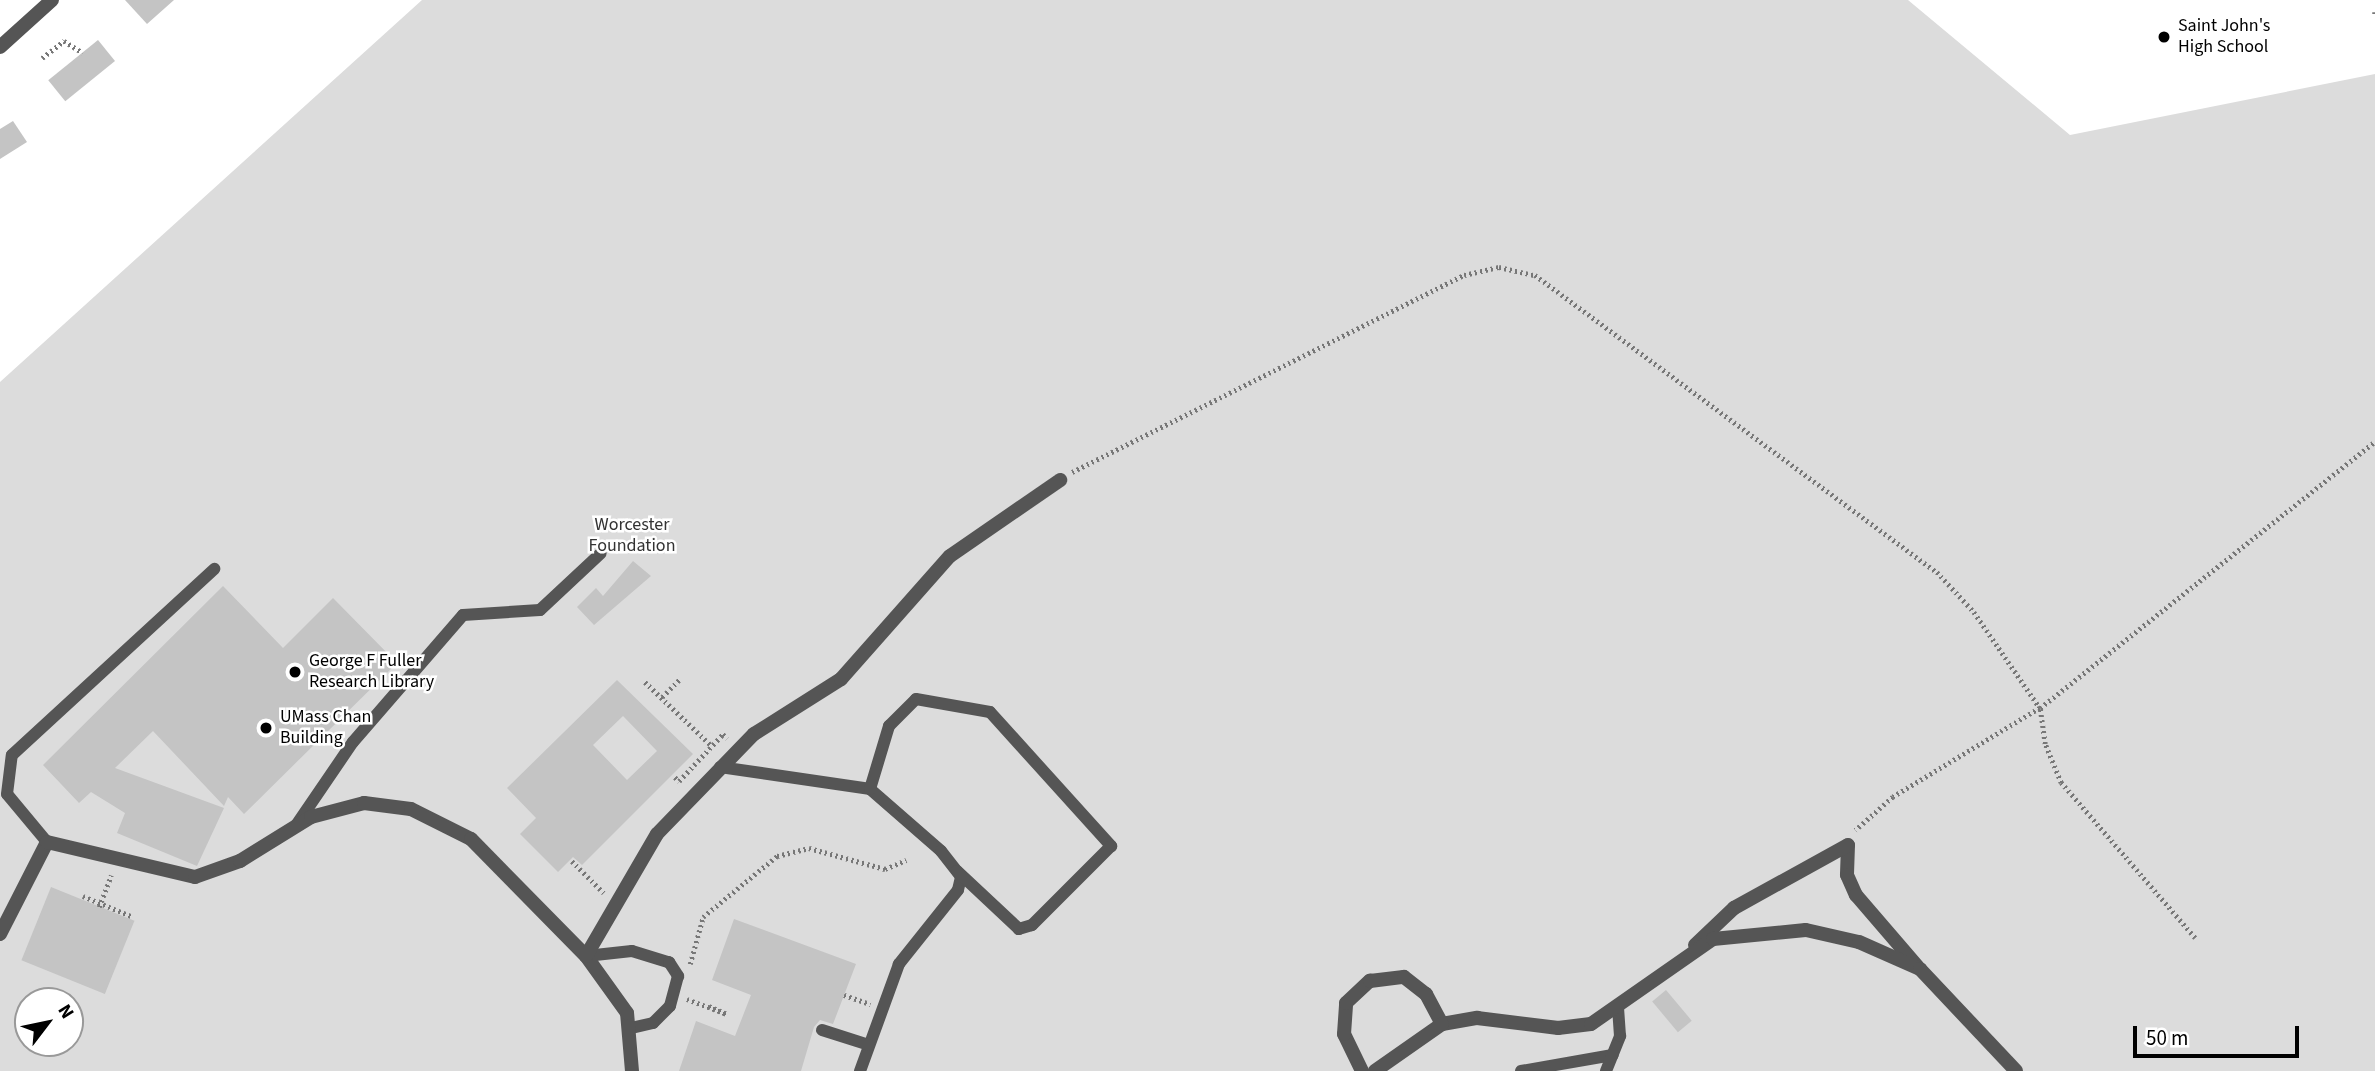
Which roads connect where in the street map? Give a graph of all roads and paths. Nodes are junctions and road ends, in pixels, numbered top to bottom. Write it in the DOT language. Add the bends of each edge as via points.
graph roads {
  1 [pos="52,0"];
  2 [pos="0,47"];
  3 [pos="83,52"];
  4 [pos="42,58"];
  5 [pos="2375,442"];
  6 [pos="1060,480"];
  7 [pos="601,553"];
  8 [pos="214,569"];
  9 [pos="681,678"];
  10 [pos="645,682"];
  11 [pos="662,697"];
  12 [pos="2040,708"];
  13 [pos="712,746"];
  14 [pos="720,767"];
  15 [pos="870,789"];
  16 [pos="297,824"];
  17 [pos="47,842"];
  18 [pos="1848,845"];
  19 [pos="906,860"];
  20 [pos="116,861"];
  21 [pos="572,861"];
  22 [pos="957,871"];
  23 [pos="83,896"];
  24 [pos="615,904"];
  25 [pos="99,905"];
  26 [pos="131,916"];
  27 [pos="0,934"];
  28 [pos="2195,937"];
  29 [pos="1688,954"];
  30 [pos="586,956"];
  31 [pos="1920,969"];
  32 [pos="692,973"];
  33 [pos="844,995"];
  34 [pos="683,997"];
  35 [pos="874,1005"];
  36 [pos="709,1006"];
  37 [pos="1618,1008"];
  38 [pos="1442,1024"];
  39 [pos="631,1028"];
  40 [pos="822,1030"];
  41 [pos="869,1045"];
  42 [pos="1613,1055"];
  43 [pos="632,1071"];
  44 [pos="860,1071"];
  45 [pos="1362,1071"];
  46 [pos="1375,1071"];
  47 [pos="1521,1071"];
  48 [pos="1606,1071"];
  49 [pos="2017,1071"];
  1 -- 2 [label="street"];
  3 -- 4 [label="path" via="64,41"];
  5 -- 12 [label="path"];
  6 -- 12 [label="path" via="1174,416 1451,280 1487,268 1511,268 1584,306 1937,572 1979,619"];
  6 -- 14 [label="street" via="959,547 914,590 841,680 776,718"];
  7 -- 16 [label="lane" via="540,610 463,615 353,742"];
  8 -- 17 [label="lane" via="12,755 7,794"];
  9 -- 11 [label="path"];
  10 -- 11 [label="path"];
  11 -- 13 [label="path"];
  12 -- 18 [label="path" via="1883,804"];
  12 -- 28 [label="path" via="2045,744 2061,783"];
  14 -- 15 [label="lane"];
  14 -- 24 [label="street" via="657,834"];
  15 -- 22 [label="lane"];
  15 -- 22 [label="lane" via="889,726 916,699 990,712 1111,846 1032,925 1019,929"];
  16 -- 20 [label="street" via="211,874 180,877"];
  16 -- 30 [label="street" via="363,803 432,817 492,858"];
  17 -- 20 [label="street"];
  17 -- 27 [label="street"];
  18 -- 29 [label="street" via="1734,908"];
  18 -- 31 [label="street" via="1847,875 1856,895"];
  19 -- 32 [label="path" via="885,869 809,848 777,856 703,917 691,944"];
  20 -- 25 [label="path"];
  21 -- 24 [label="path"];
  22 -- 41 [label="lane" via="958,890 899,964"];
  23 -- 25 [label="path"];
  24 -- 30 [label="street"];
  25 -- 26 [label="path"];
  29 -- 31 [label="street" via="1732,934 1805,930 1859,942"];
  29 -- 37 [label="street"];
  30 -- 39 [label="street" via="619,999"];
  30 -- 39 [label="lane" via="632,951 669,962 678,976 670,1006 653,1023"];
  31 -- 49 [label="street"];
  33 -- 35 [label="path"];
  34 -- 36 [label="path"];
  37 -- 38 [label="street" via="1569,1027 1477,1018"];
  37 -- 42 [label="lane" via="1620,1036"];
  38 -- 45 [label="street" via="1410,980 1390,976 1364,984 1349,997 1342,1017"];
  38 -- 46 [label="street"];
  39 -- 43 [label="street"];
  40 -- 41 [label="lane"];
  41 -- 44 [label="lane"];
  42 -- 47 [label="lane"];
  42 -- 48 [label="lane"];
}
